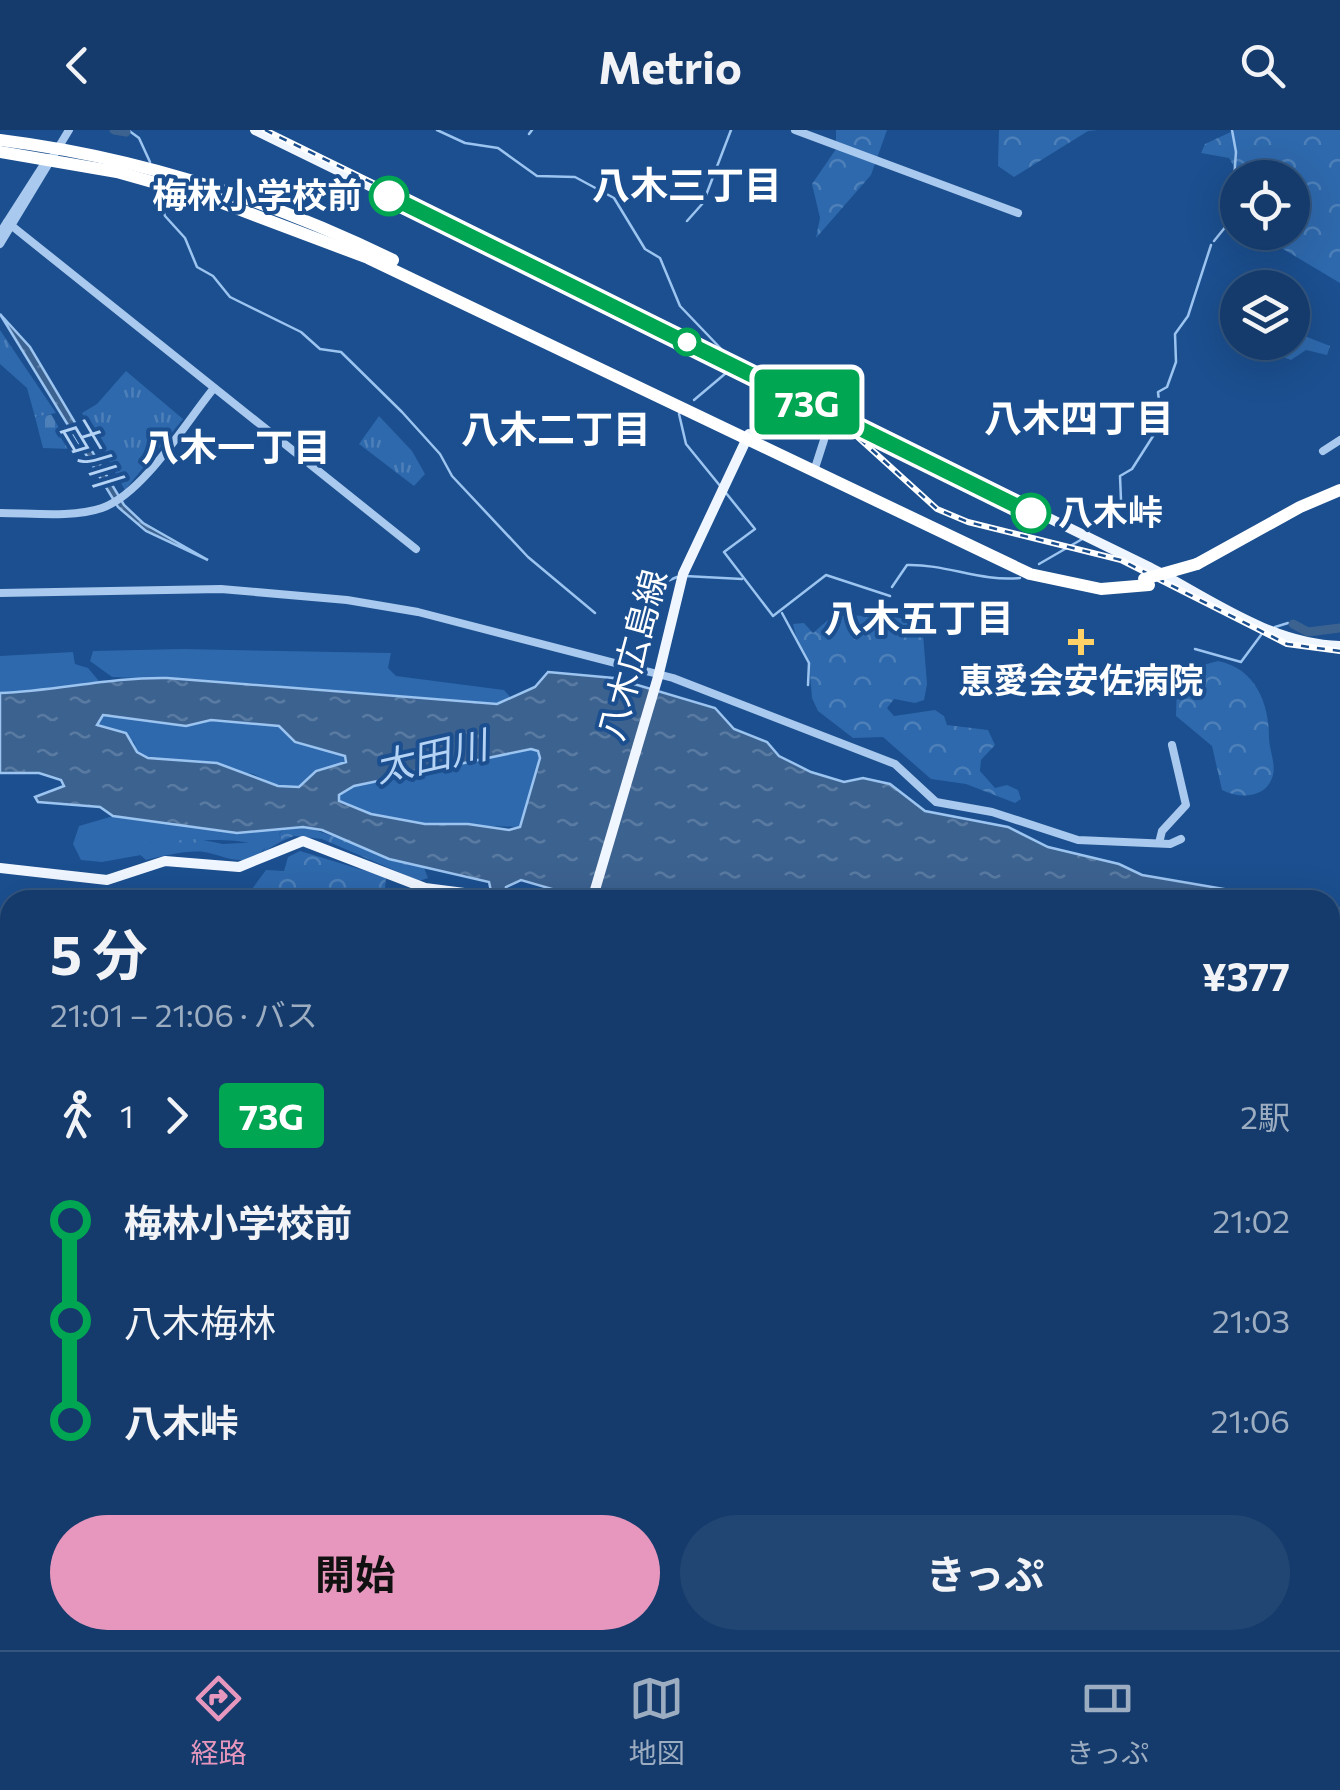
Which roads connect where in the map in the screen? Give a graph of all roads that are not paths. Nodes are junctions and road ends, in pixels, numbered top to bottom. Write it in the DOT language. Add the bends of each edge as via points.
graph roads {
  1 [pos="69,130"];
  2 [pos="255,130"];
  3 [pos="795,130"];
  4 [pos="0,140"];
  5 [pos="0,152"];
  6 [pos="53,155"];
  7 [pos="1018,213"];
  8 [pos="9,224"];
  9 [pos="0,233"];
  10 [pos="0,244"];
  11 [pos="214,388"];
  12 [pos="826,411"];
  13 [pos="748,436"];
  14 [pos="1340,440"];
  15 [pos="1323,450"];
  16 [pos="815,468"];
  17 [pos="1340,494"];
  18 [pos="0,513"];
  19 [pos="416,549"];
  20 [pos="0,593"];
  21 [pos="1340,646"];
  22 [pos="658,677"];
  23 [pos="1172,746"];
  24 [pos="1181,839"];
  25 [pos="1159,843"];
  26 [pos="0,868"];
  27 [pos="446,890"];
  28 [pos="595,890"];
  1 -- 6 [label="street"];
  2 -- 12 [label="main road"];
  3 -- 7 [label="street"];
  4 -- 6 [label="highway"];
  5 -- 6 [label="highway"];
  6 -- 8 [label="street"];
  6 -- 13 [label="highway" via="210,186 362,245"];
  8 -- 9 [label="street"];
  8 -- 10 [label="street"];
  8 -- 11 [label="street"];
  11 -- 18 [label="street" via="125,496 93,510"];
  11 -- 19 [label="street"];
  12 -- 16 [label="street"];
  12 -- 21 [label="main road" via="1286,639"];
  13 -- 16 [label="highway"];
  13 -- 22 [label="main road, 八木広島線" via="682,574"];
  14 -- 15 [label="street"];
  16 -- 17 [label="highway, bridge" via="1021,564 1078,579 1146,582 1199,566 1300,506"];
  20 -- 22 [label="street" via="222,590 347,600 460,621"];
  22 -- 25 [label="street" via="895,764 936,802 1078,840"];
  22 -- 28 [label="main road, 八木広島線"];
  23 -- 25 [label="street" via="1186,805 1162,830"];
  24 -- 25 [label="street"];
  26 -- 27 [label="main road" via="107,880 165,861 239,867 303,840 425,888"];
}
